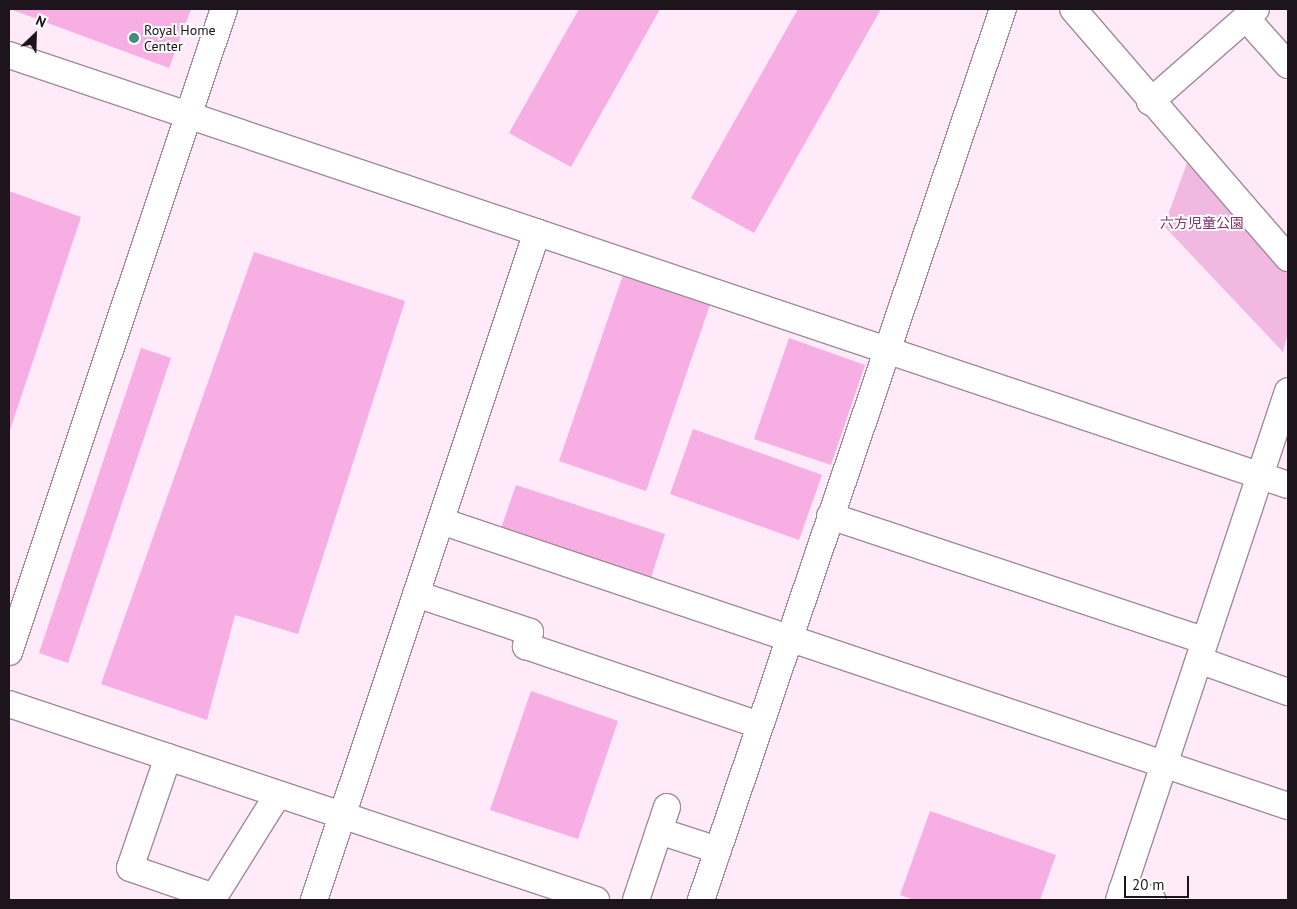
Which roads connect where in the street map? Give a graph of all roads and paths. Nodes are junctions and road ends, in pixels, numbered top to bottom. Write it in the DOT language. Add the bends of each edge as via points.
graph roads {
  1 [pos="224,9"];
  2 [pos="1003,9"];
  3 [pos="1073,9"];
  4 [pos="1251,13"];
  5 [pos="9,55"];
  6 [pos="1288,65"];
  7 [pos="1150,102"];
  8 [pos="188,115"];
  9 [pos="537,232"];
  10 [pos="1288,258"];
  11 [pos="885,349"];
  12 [pos="1288,391"];
  13 [pos="1261,475"];
  14 [pos="1288,484"];
  15 [pos="830,516"];
  16 [pos="441,521"];
  17 [pos="416,594"];
  18 [pos="789,638"];
  19 [pos="1202,651"];
  20 [pos="9,652"];
  21 [pos="1288,692"];
  22 [pos="9,704"];
  23 [pos="760,725"];
  24 [pos="168,757"];
  25 [pos="1164,764"];
  26 [pos="278,794"];
  27 [pos="1288,806"];
  28 [pos="667,807"];
  29 [pos="342,815"];
  30 [pos="659,831"];
  31 [pos="718,850"];
  32 [pos="1120,895"];
  33 [pos="314,900"];
  34 [pos="596,900"];
  35 [pos="636,900"];
  36 [pos="701,900"];
  37 [pos="1152,900"];
  1 -- 8 [label="street"];
  2 -- 11 [label="street"];
  3 -- 7 [label="street"];
  4 -- 6 [label="street"];
  4 -- 7 [label="street"];
  5 -- 8 [label="street"];
  7 -- 10 [label="street"];
  8 -- 9 [label="street"];
  8 -- 20 [label="street"];
  9 -- 11 [label="street"];
  9 -- 16 [label="street"];
  11 -- 13 [label="street"];
  11 -- 15 [label="street"];
  12 -- 13 [label="street"];
  13 -- 14 [label="street"];
  13 -- 19 [label="street"];
  15 -- 18 [label="street"];
  15 -- 19 [label="street"];
  16 -- 17 [label="street"];
  16 -- 18 [label="street"];
  17 -- 23 [label="street" via="530,632 526,646"];
  17 -- 29 [label="street"];
  18 -- 23 [label="street"];
  18 -- 25 [label="street"];
  19 -- 21 [label="street"];
  19 -- 25 [label="street"];
  22 -- 24 [label="street"];
  23 -- 31 [label="street"];
  24 -- 26 [label="street"];
  24 -- 26 [label="street" via="130,868 214,897"];
  25 -- 27 [label="street"];
  25 -- 32 [label="street"];
  26 -- 29 [label="street"];
  28 -- 30 [label="street"];
  29 -- 33 [label="street"];
  29 -- 34 [label="street"];
  30 -- 31 [label="street"];
  30 -- 35 [label="street"];
  31 -- 36 [label="street"];
  32 -- 37 [label="street"];
}
